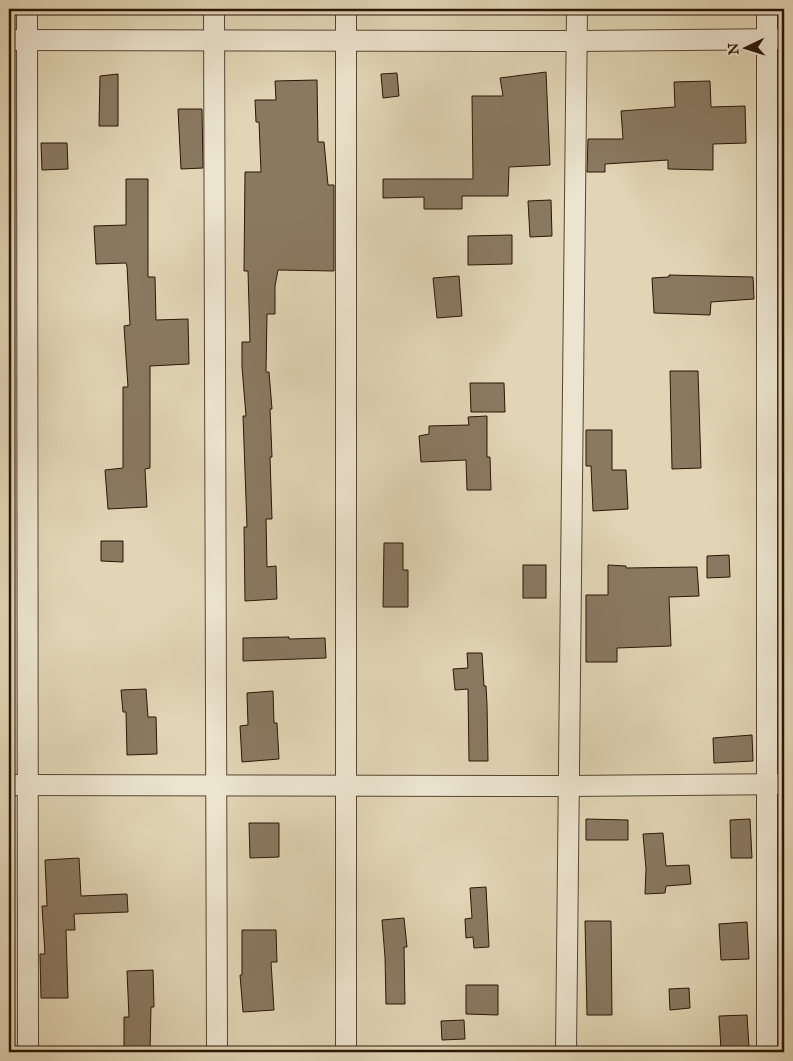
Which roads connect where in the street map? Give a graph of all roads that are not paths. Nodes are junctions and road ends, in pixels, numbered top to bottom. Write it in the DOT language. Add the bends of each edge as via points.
graph roads {
  1 [pos="27,9"];
  2 [pos="214,9"];
  3 [pos="346,9"];
  4 [pos="577,9"];
  5 [pos="767,9"];
  6 [pos="776,39"];
  7 [pos="18,40"];
  8 [pos="213,40"];
  9 [pos="345,40"];
  10 [pos="577,41"];
  11 [pos="344,784"];
  12 [pos="776,784"];
  13 [pos="18,785"];
  14 [pos="215,785"];
  15 [pos="567,786"];
  16 [pos="28,1052"];
  17 [pos="217,1052"];
  18 [pos="346,1052"];
  19 [pos="566,1052"];
  20 [pos="768,1052"];
  1 -- 7 [label="street"];
  2 -- 8 [label="street"];
  3 -- 9 [label="street"];
  4 -- 10 [label="street"];
  5 -- 6 [label="street"];
  6 -- 10 [label="street"];
  6 -- 12 [label="street"];
  7 -- 8 [label="street"];
  7 -- 13 [label="street"];
  8 -- 9 [label="street"];
  8 -- 14 [label="street"];
  9 -- 10 [label="street"];
  9 -- 11 [label="street"];
  10 -- 15 [label="street"];
  11 -- 14 [label="street"];
  11 -- 15 [label="street"];
  11 -- 18 [label="street"];
  12 -- 15 [label="street"];
  12 -- 20 [label="street"];
  13 -- 14 [label="street"];
  13 -- 16 [label="street"];
  14 -- 17 [label="street"];
  15 -- 19 [label="street"];
}
